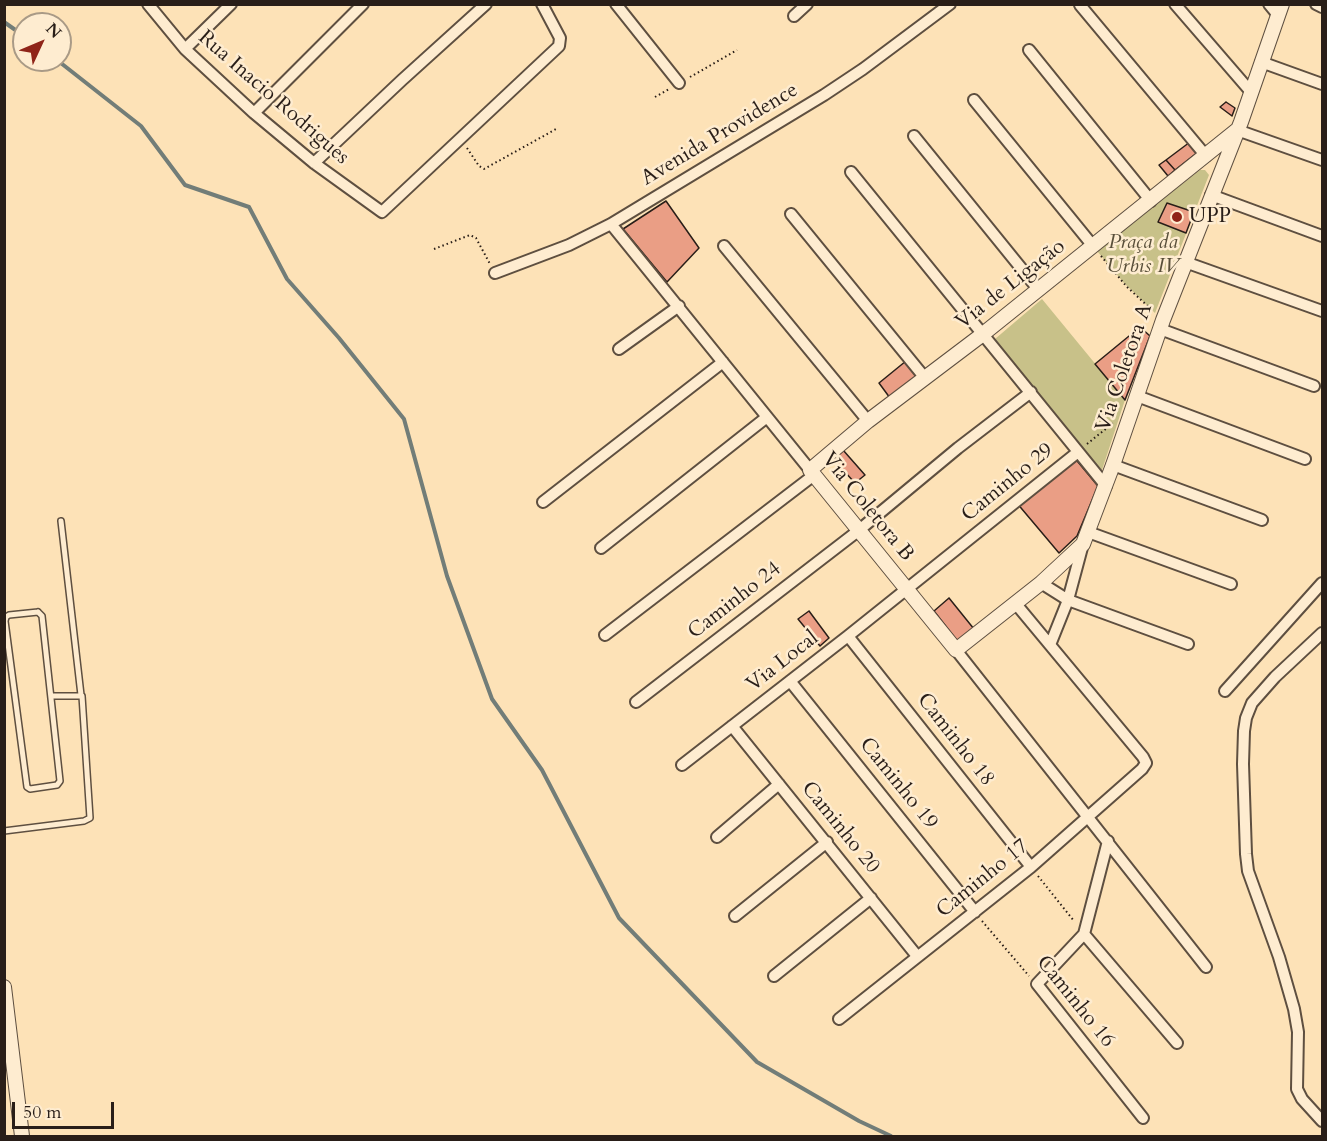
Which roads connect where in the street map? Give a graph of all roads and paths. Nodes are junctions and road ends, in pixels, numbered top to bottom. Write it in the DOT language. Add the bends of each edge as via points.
graph roads {
  1 [pos="148,4"];
  2 [pos="231,4"];
  3 [pos="363,4"];
  4 [pos="486,4"];
  5 [pos="542,4"];
  6 [pos="616,4"];
  7 [pos="807,4"];
  8 [pos="950,4"];
  9 [pos="1176,4"];
  10 [pos="1316,4"];
  11 [pos="1080,5"];
  12 [pos="1323,7"];
  13 [pos="1276,8"];
  14 [pos="794,16"];
  15 [pos="185,49"];
  16 [pos="736,50"];
  17 [pos="1029,50"];
  18 [pos="1262,62"];
  19 [pos="679,83"];
  20 [pos="1323,84"];
  21 [pos="1251,92"];
  22 [pos="655,98"];
  23 [pos="974,100"];
  24 [pos="254,113"];
  25 [pos="558,129"];
  26 [pos="1237,130"];
  27 [pos="914,136"];
  28 [pos="461,139"];
  29 [pos="1206,156"];
  30 [pos="1323,160"];
  31 [pos="314,163"];
  32 [pos="851,172"];
  33 [pos="1211,195"];
  34 [pos="1151,201"];
  35 [pos="791,214"];
  36 [pos="611,224"];
  37 [pos="1323,236"];
  38 [pos="724,246"];
  39 [pos="1093,246"];
  40 [pos="434,249"];
  41 [pos="1185,262"];
  42 [pos="495,273"];
  43 [pos="1038,290"];
  44 [pos="679,306"];
  45 [pos="1323,311"];
  46 [pos="1161,324"];
  47 [pos="983,334"];
  48 [pos="619,349"];
  49 [pos="723,362"];
  50 [pos="925,378"];
  51 [pos="1314,386"];
  52 [pos="1031,392"];
  53 [pos="1135,401"];
  54 [pos="767,417"];
  55 [pos="868,421"];
  56 [pos="1078,452"];
  57 [pos="1305,459"];
  58 [pos="1113,465"];
  59 [pos="812,473"];
  60 [pos="1106,486"];
  61 [pos="543,502"];
  62 [pos="1262,520"];
  63 [pos="61,522"];
  64 [pos="858,531"];
  65 [pos="1086,538"];
  66 [pos="601,548"];
  67 [pos="1041,583"];
  68 [pos="1323,583"];
  69 [pos="1231,584"];
  70 [pos="906,589"];
  71 [pos="1068,600"];
  72 [pos="1016,604"];
  73 [pos="1323,633"];
  74 [pos="605,635"];
  75 [pos="848,636"];
  76 [pos="1188,644"];
  77 [pos="1050,645"];
  78 [pos="956,650"];
  79 [pos="790,681"];
  80 [pos="1225,691"];
  81 [pos="81,695"];
  82 [pos="51,696"];
  83 [pos="636,702"];
  84 [pos="732,726"];
  85 [pos="682,765"];
  86 [pos="779,784"];
  87 [pos="1088,817"];
  88 [pos="4,831"];
  89 [pos="717,837"];
  90 [pos="827,842"];
  91 [pos="1108,842"];
  92 [pos="1031,867"];
  93 [pos="872,898"];
  94 [pos="975,912"];
  95 [pos="735,916"];
  96 [pos="1084,934"];
  97 [pos="917,956"];
  98 [pos="1206,967"];
  99 [pos="774,976"];
  100 [pos="1037,984"];
  101 [pos="4,987"];
  102 [pos="839,1019"];
  103 [pos="1177,1043"];
  104 [pos="1143,1118"];
  105 [pos="1323,1121"];
  106 [pos="22,1137"];
  1 -- 15 [label="street, Rua Inacio Rodrigues"];
  2 -- 15 [label="street"];
  3 -- 24 [label="street"];
  4 -- 31 [label="street"];
  5 -- 28 [label="street" via="560,38 555,51"];
  6 -- 19 [label="street"];
  7 -- 14 [label="street"];
  8 -- 36 [label="street, Avenida Providence" via="834,88"];
  9 -- 21 [label="street"];
  10 -- 12 [label="street"];
  11 -- 29 [label="street"];
  13 -- 18 [label="street, Via Coletora A"];
  15 -- 24 [label="street, Rua Inacio Rodrigues"];
  16 -- 19 [label="path"];
  17 -- 34 [label="street"];
  18 -- 20 [label="street"];
  18 -- 21 [label="street, Via Coletora A"];
  19 -- 22 [label="path"];
  21 -- 26 [label="street, Via Coletora A"];
  23 -- 39 [label="street"];
  24 -- 31 [label="street, Rua Inacio Rodrigues"];
  25 -- 28 [label="path" via="484,169"];
  26 -- 29 [label="street, Via de Ligação"];
  26 -- 30 [label="street"];
  26 -- 33 [label="street, Via Coletora A"];
  27 -- 43 [label="street"];
  28 -- 31 [label="street, Rua Inacio Rodrigues" via="381,212"];
  29 -- 34 [label="street, Via de Ligação"];
  32 -- 47 [label="street"];
  33 -- 37 [label="street"];
  33 -- 41 [label="street, Via Coletora A"];
  34 -- 39 [label="street, Via de Ligação"];
  35 -- 50 [label="street"];
  36 -- 42 [label="street, Avenida Providence" via="569,245"];
  36 -- 44 [label="street, Via Coletora B"];
  38 -- 55 [label="street"];
  39 -- 43 [label="street, Via de Ligação"];
  39 -- 46 [label="path"];
  40 -- 42 [label="path" via="470,235 476,238"];
  41 -- 45 [label="street"];
  41 -- 46 [label="street, Via Coletora A"];
  43 -- 47 [label="street, Via de Ligação"];
  44 -- 48 [label="street"];
  44 -- 49 [label="street, Via Coletora B"];
  46 -- 51 [label="street"];
  46 -- 53 [label="street, Via Coletora A"];
  47 -- 50 [label="street, Via de Ligação"];
  47 -- 52 [label="street"];
  49 -- 54 [label="street, Via Coletora B"];
  49 -- 61 [label="street"];
  50 -- 55 [label="street, Via de Ligação"];
  52 -- 56 [label="street"];
  52 -- 64 [label="street, Caminho 24"];
  53 -- 56 [label="path, Caminho 29"];
  53 -- 57 [label="street"];
  53 -- 58 [label="street, Via Coletora A"];
  54 -- 59 [label="street, Via Coletora B"];
  54 -- 66 [label="street"];
  55 -- 59 [label="street, Via de Ligação"];
  56 -- 60 [label="street"];
  56 -- 70 [label="street, Caminho 29"];
  58 -- 60 [label="street, Via Coletora A"];
  58 -- 62 [label="street"];
  59 -- 64 [label="street, Via Coletora B"];
  59 -- 74 [label="street"];
  60 -- 65 [label="street, Via Coletora A"];
  63 -- 81 [label="lane"];
  64 -- 70 [label="street, Via Coletora B"];
  64 -- 83 [label="street, Caminho 24"];
  65 -- 67 [label="street, Via Coletora A"];
  65 -- 69 [label="street"];
  65 -- 71 [label="street, Via Coletora A"];
  67 -- 71 [label="street"];
  67 -- 72 [label="street, Via Coletora A"];
  68 -- 80 [label="street"];
  70 -- 75 [label="street, Via Local"];
  70 -- 78 [label="street, Via Coletora B"];
  71 -- 76 [label="street"];
  71 -- 77 [label="street, Via Coletora A"];
  72 -- 77 [label="street"];
  72 -- 78 [label="street, Via Coletora A"];
  73 -- 105 [label="street" via="1252,703 1244,731 1243,764 1248,871 1294,1009 1298,1032 1297,1089"];
  75 -- 79 [label="street, Via Local"];
  75 -- 92 [label="street, Caminho 18"];
  77 -- 87 [label="street, Caminho 17" via="1146,763"];
  78 -- 87 [label="street, Via Coletora B"];
  79 -- 84 [label="street, Via Local"];
  79 -- 94 [label="street, Caminho 19"];
  81 -- 82 [label="lane"];
  81 -- 88 [label="lane" via="90,818"];
  82 -- 82 [label="lane" via="60,782 27,789 7,616 41,614"];
  84 -- 85 [label="street, Via Local"];
  84 -- 86 [label="street, Caminho 20"];
  86 -- 89 [label="street"];
  86 -- 90 [label="street, Caminho 20"];
  87 -- 91 [label="street, Via Coletora B"];
  87 -- 92 [label="street, Caminho 17"];
  90 -- 93 [label="street, Caminho 20"];
  90 -- 95 [label="street"];
  91 -- 96 [label="street"];
  91 -- 98 [label="street, Via Coletora B"];
  92 -- 94 [label="street, Caminho 17"];
  92 -- 96 [label="path"];
  93 -- 97 [label="street, Caminho 20"];
  93 -- 99 [label="street"];
  94 -- 97 [label="street, Caminho 17"];
  94 -- 100 [label="path, Caminho 16"];
  96 -- 100 [label="street"];
  96 -- 103 [label="street"];
  97 -- 102 [label="street, Caminho 17"];
  100 -- 104 [label="street, Caminho 16"];
  101 -- 106 [label="street"];
}
